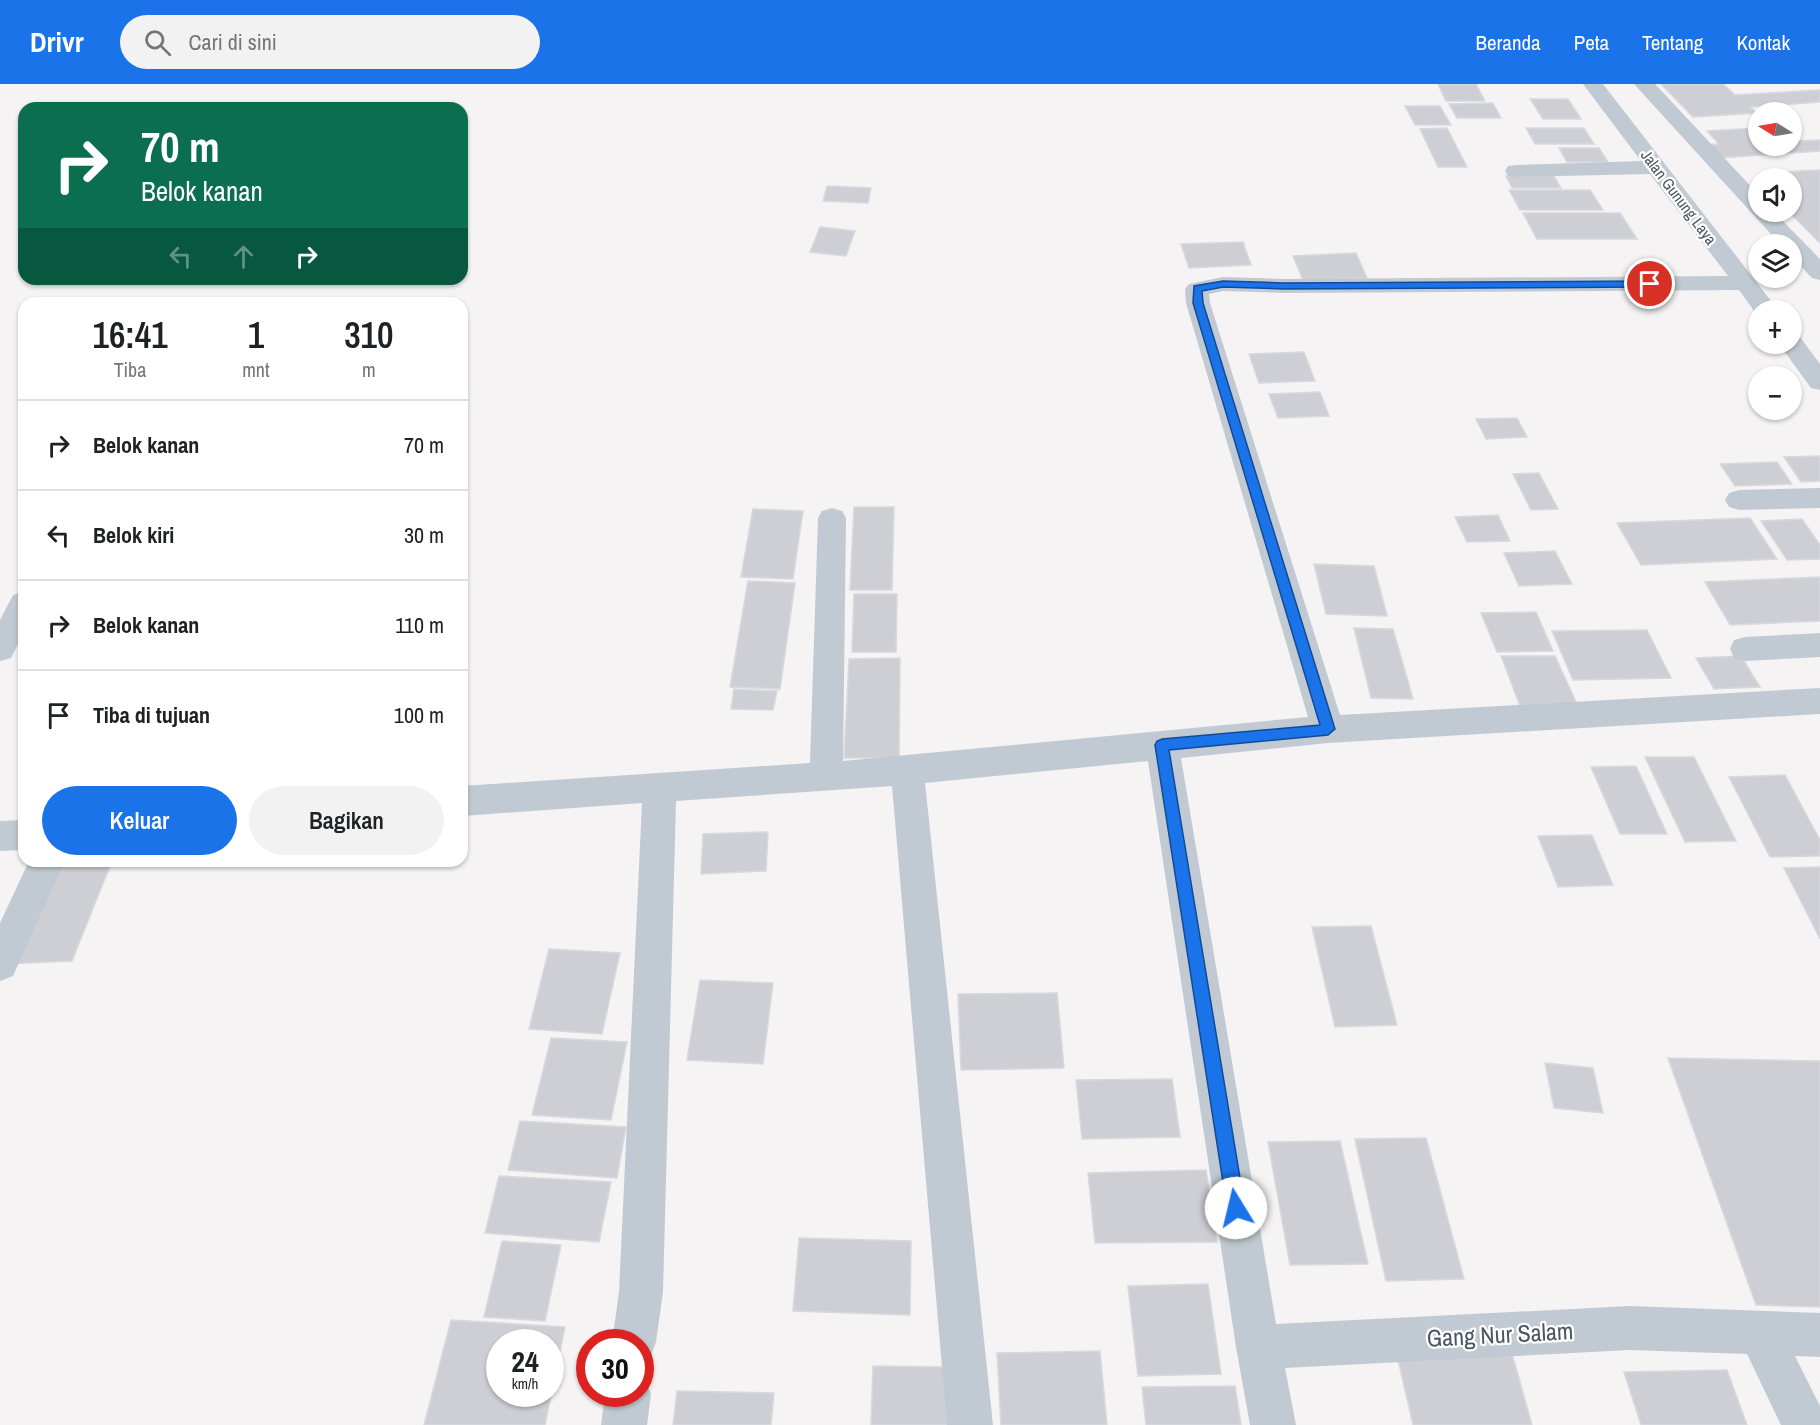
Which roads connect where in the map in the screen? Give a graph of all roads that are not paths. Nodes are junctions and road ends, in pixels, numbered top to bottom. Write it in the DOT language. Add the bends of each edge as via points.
graph roads {
  1 [pos="1593,84"];
  2 [pos="1644,84"];
  3 [pos="1656,167"];
  4 [pos="1516,171"];
  5 [pos="1748,196"];
  6 [pos="1772,222"];
  7 [pos="1820,273"];
  8 [pos="1745,283"];
  9 [pos="1758,300"];
  10 [pos="1799,354"];
  11 [pos="1820,382"];
  12 [pos="1820,498"];
  13 [pos="1739,500"];
  14 [pos="832,518"];
  15 [pos="18,614"];
  16 [pos="1820,645"];
  17 [pos="0,649"];
  18 [pos="1745,649"];
  19 [pos="1820,701"];
  20 [pos="1328,729"];
  21 [pos="1162,745"];
  22 [pos="907,771"];
  23 [pos="826,774"];
  24 [pos="660,788"];
  25 [pos="468,801"];
  26 [pos="18,835"];
  27 [pos="0,836"];
  28 [pos="44,867"];
  29 [pos="0,963"];
  30 [pos="636,1329"];
  31 [pos="1760,1334"];
  32 [pos="1820,1335"];
  33 [pos="1258,1347"];
  34 [pos="626,1407"];
  35 [pos="624,1425"];
  36 [pos="970,1425"];
  37 [pos="1273,1425"];
  38 [pos="1805,1425"];
  1 -- 3 [label="street, Jalan Gunung Laya"];
  2 -- 5 [label="street"];
  3 -- 4 [label="street"];
  3 -- 8 [label="street, Jalan Gunung Laya"];
  6 -- 7 [label="street"];
  8 -- 9 [label="street, Jalan Gunung Laya"];
  8 -- 20 [label="street" via="1223,284 1197,289 1198,303"];
  10 -- 11 [label="street"];
  12 -- 13 [label="street"];
  14 -- 23 [label="street"];
  15 -- 17 [label="street"];
  16 -- 18 [label="street"];
  19 -- 20 [label="street"];
  20 -- 21 [label="street"];
  21 -- 22 [label="street"];
  21 -- 33 [label="street"];
  22 -- 23 [label="street"];
  22 -- 36 [label="street"];
  23 -- 24 [label="street"];
  24 -- 25 [label="street"];
  24 -- 30 [label="street"];
  26 -- 27 [label="street"];
  28 -- 29 [label="street"];
  31 -- 32 [label="street, Gang Nur Salam"];
  31 -- 33 [label="street, Gang Nur Salam" via="1630,1328"];
  31 -- 38 [label="street"];
  33 -- 37 [label="street"];
  34 -- 35 [label="street"];
}
